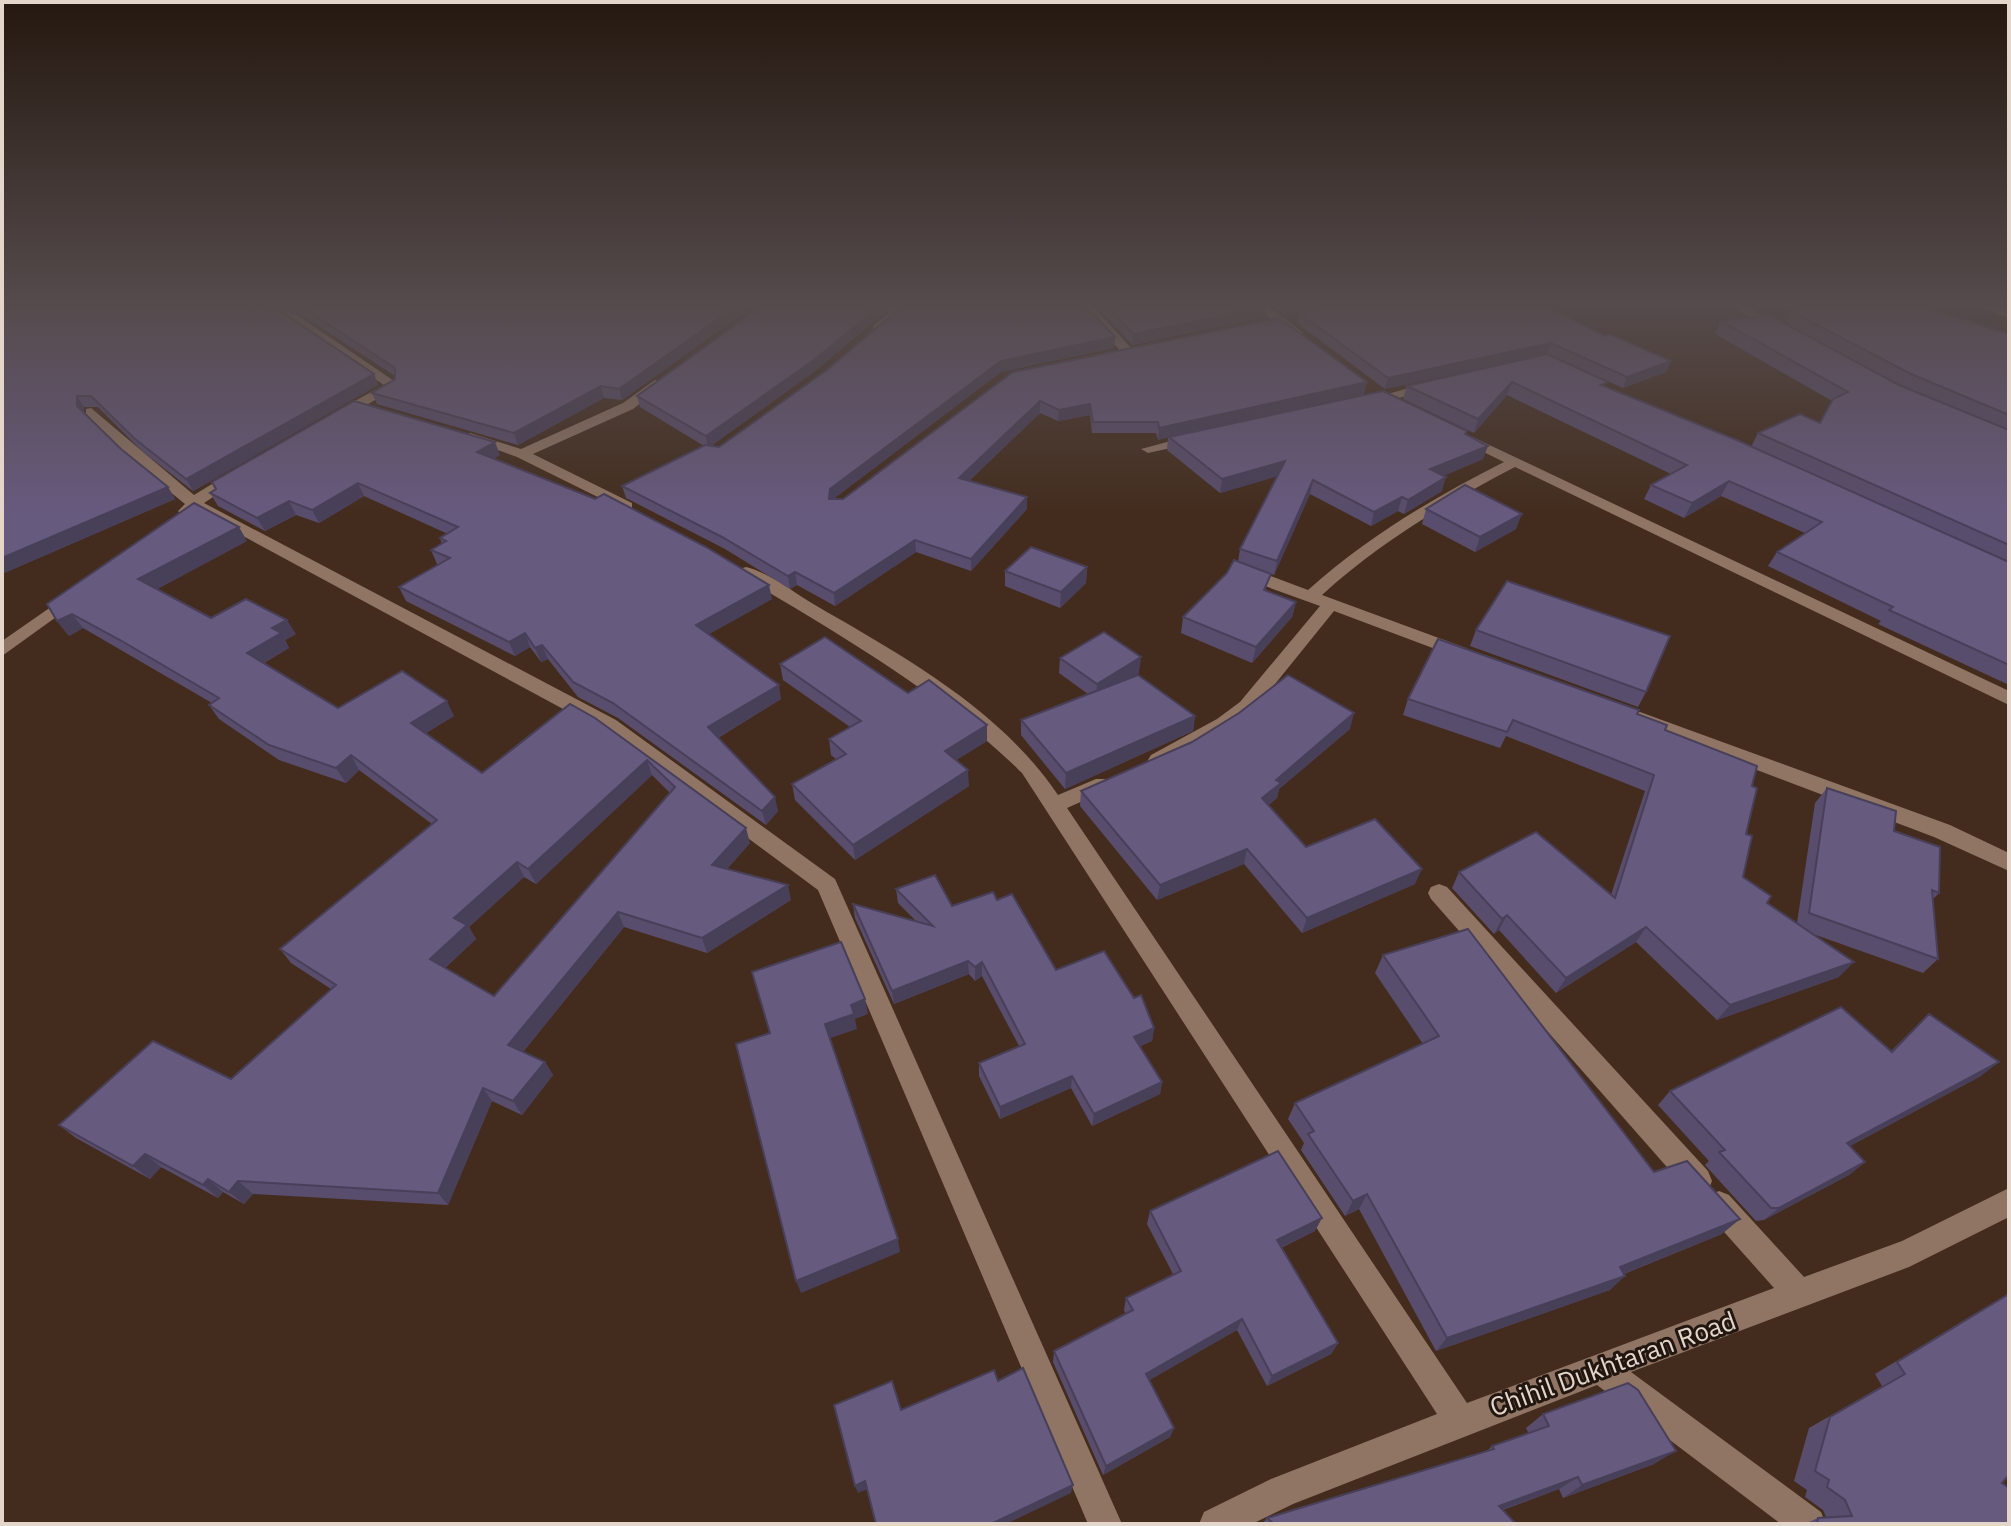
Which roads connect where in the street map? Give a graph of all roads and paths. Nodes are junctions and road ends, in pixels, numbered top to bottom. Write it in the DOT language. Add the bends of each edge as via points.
graph roads {
  1 [pos="375,373"];
  2 [pos="667,378"];
  3 [pos="1443,383"];
  4 [pos="1378,394"];
  5 [pos="356,405"];
  6 [pos="1354,405"];
  7 [pos="1410,411"];
  8 [pos="91,412"];
  9 [pos="385,413"];
  10 [pos="318,427"];
  11 [pos="1449,430"];
  12 [pos="455,433"];
  13 [pos="1207,436"];
  14 [pos="1148,449"];
  15 [pos="522,454"];
  16 [pos="1514,462"];
  17 [pos="255,464"];
  18 [pos="195,504"];
  19 [pos="652,520"];
  20 [pos="172,521"];
  21 [pos="730,562"];
  22 [pos="1235,569"];
  23 [pos="79,592"];
  24 [pos="1310,597"];
  25 [pos="1330,605"];
  26 [pos="2,650"];
  27 [pos="1477,658"];
  28 [pos="2009,699"];
  29 [pos="1624,712"];
  30 [pos="1146,766"];
  31 [pos="1120,777"];
  32 [pos="1055,805"];
  33 [pos="2009,863"];
  34 [pos="1439,893"];
  35 [pos="2009,1202"];
  36 [pos="1799,1294"];
  37 [pos="1602,1370"];
  38 [pos="1460,1421"];
  39 [pos="1105,1524"];
  40 [pos="1216,1524"];
  41 [pos="1809,1524"];
  1 -- 5 [label="street" via="393,385"];
  2 -- 15 [label="street" via="628,406"];
  3 -- 4 [label="street"];
  4 -- 6 [label="street"];
  4 -- 7 [label="street"];
  5 -- 9 [label="street"];
  5 -- 10 [label="street"];
  8 -- 18 [label="street"];
  11 -- 16 [label="street"];
  12 -- 15 [label="street"];
  13 -- 14 [label="street"];
  15 -- 19 [label="street"];
  16 -- 24 [label="street" via="1377,539"];
  16 -- 28 [label="street"];
  17 -- 18 [label="street"];
  18 -- 20 [label="street"];
  18 -- 39 [label="street" via="609,725 827,885"];
  21 -- 32 [label="street" via="954,699 1001,738"];
  22 -- 24 [label="street"];
  23 -- 26 [label="street"];
  24 -- 25 [label="street"];
  25 -- 27 [label="street"];
  25 -- 30 [label="street" via="1247,706"];
  29 -- 33 [label="street" via="1942,831"];
  31 -- 32 [label="street"];
  32 -- 38 [label="street"];
  34 -- 36 [label="street"];
  35 -- 36 [label="street, Chihil Dukhtaran Road" via="1909,1253"];
  36 -- 37 [label="street, Chihil Dukhtaran Road"];
  37 -- 38 [label="street, Chihil Dukhtaran Road"];
  37 -- 41 [label="street"];
  38 -- 40 [label="street, Chihil Dukhtaran Road" via="1283,1491"];
}
